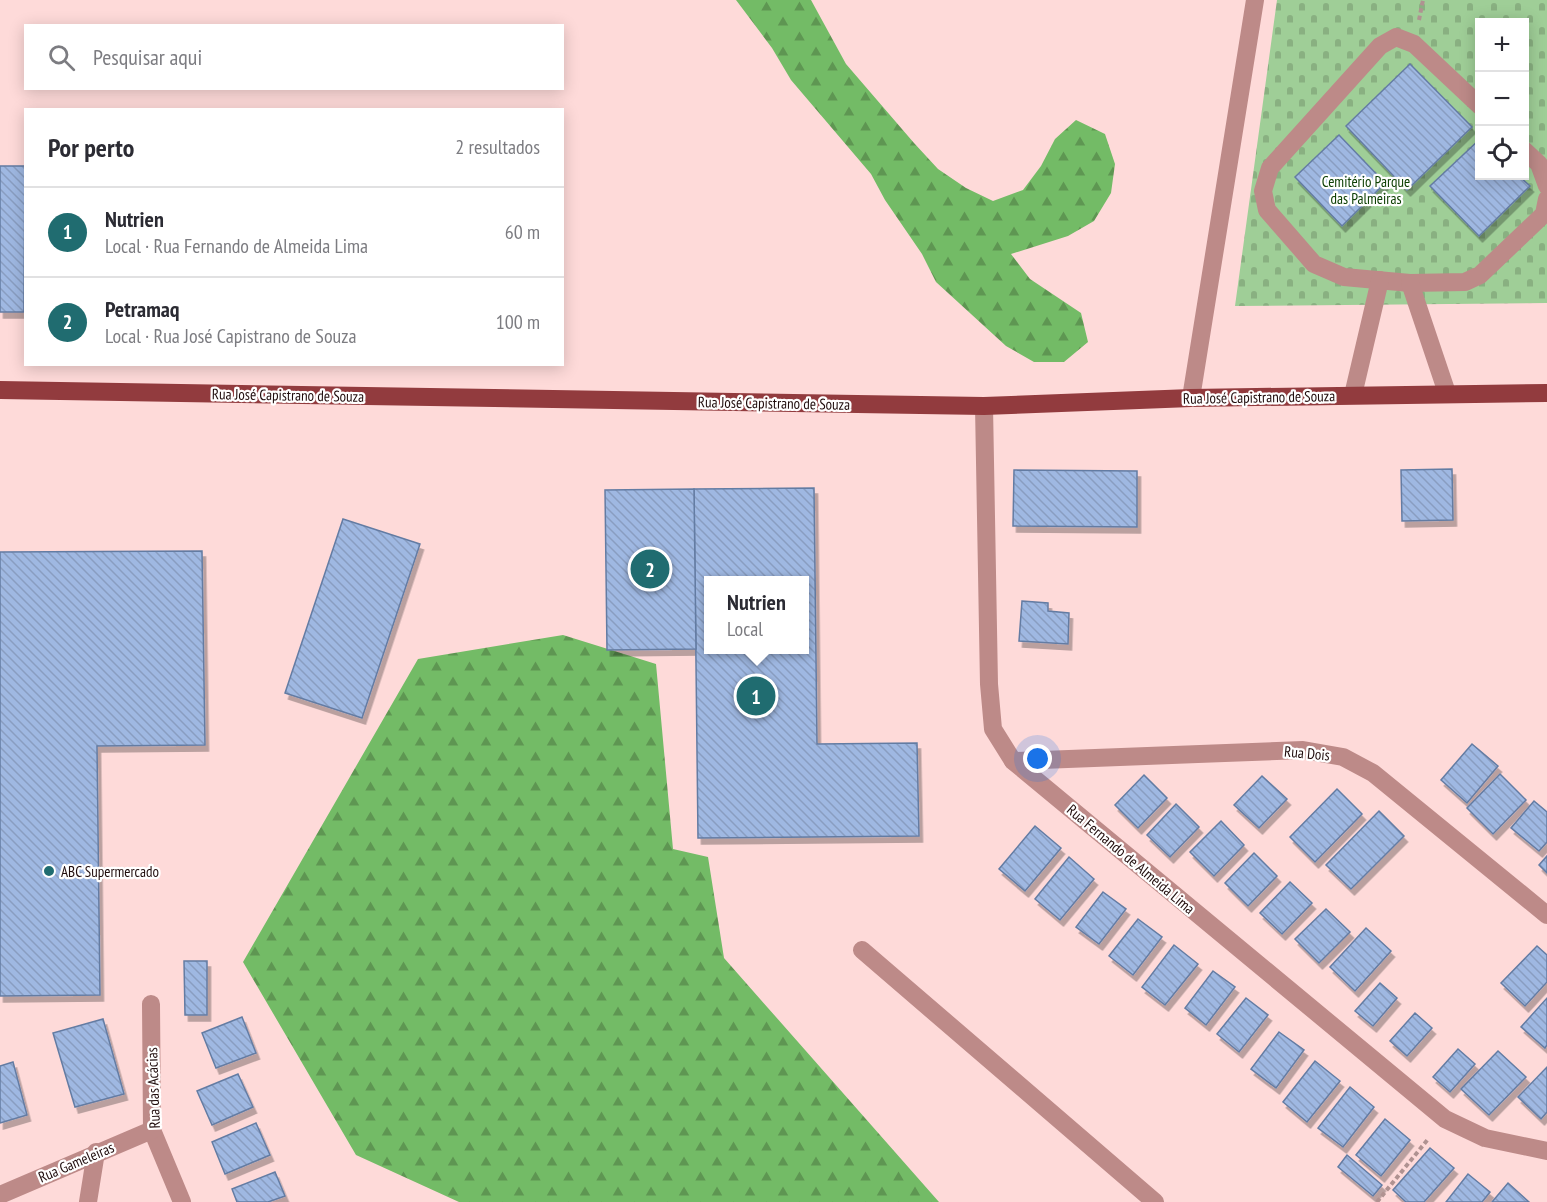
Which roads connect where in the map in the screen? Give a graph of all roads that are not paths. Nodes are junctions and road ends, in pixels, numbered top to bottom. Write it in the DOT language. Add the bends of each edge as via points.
graph roads {
  1 [pos="1255,0"];
  2 [pos="1475,102"];
  3 [pos="1529,155"];
  4 [pos="1547,186"];
  5 [pos="1547,199"];
  6 [pos="1380,280"];
  7 [pos="1410,283"];
  8 [pos="0,390"];
  9 [pos="1447,393"];
  10 [pos="1547,393"];
  11 [pos="1353,395"];
  12 [pos="1191,398"];
  13 [pos="984,406"];
  14 [pos="1012,761"];
  15 [pos="1547,915"];
  16 [pos="862,950"];
  17 [pos="151,1004"];
  18 [pos="152,1130"];
  19 [pos="1547,1150"];
  20 [pos="96,1152"];
  21 [pos="0,1195"];
  22 [pos="88,1202"];
  23 [pos="182,1202"];
  24 [pos="1155,1202"];
  1 -- 12 [label="street"];
  2 -- 6 [label="street" via="1414,44 1396,37 1380,46 1270,168 1263,191 1267,210 1314,264 1344,277"];
  3 -- 4 [label="street" via="1539,164"];
  5 -- 7 [label="street" via="1544,214 1480,275 1465,282"];
  6 -- 7 [label="street"];
  6 -- 11 [label="street"];
  7 -- 9 [label="street"];
  8 -- 13 [label="main road, Rua José Capistrano de Souza"];
  9 -- 10 [label="main road, Rua José Capistrano de Souza"];
  9 -- 11 [label="main road, Rua José Capistrano de Souza"];
  11 -- 12 [label="main road, Rua José Capistrano de Souza"];
  12 -- 13 [label="main road, Rua José Capistrano de Souza"];
  13 -- 14 [label="street, Rua Fernando de Almeida Lima" via="989,684 993,729"];
  14 -- 15 [label="street, Rua Dois" via="1303,750 1343,757 1373,773"];
  14 -- 19 [label="street, Rua Fernando de Almeida Lima" via="1445,1119 1485,1138"];
  16 -- 24 [label="street"];
  17 -- 18 [label="street, Rua das Acácias"];
  18 -- 20 [label="street, Rua Gameleiras"];
  18 -- 23 [label="street, Rua das Acácias"];
  20 -- 21 [label="street, Rua Gameleiras"];
  20 -- 22 [label="street"];
}
